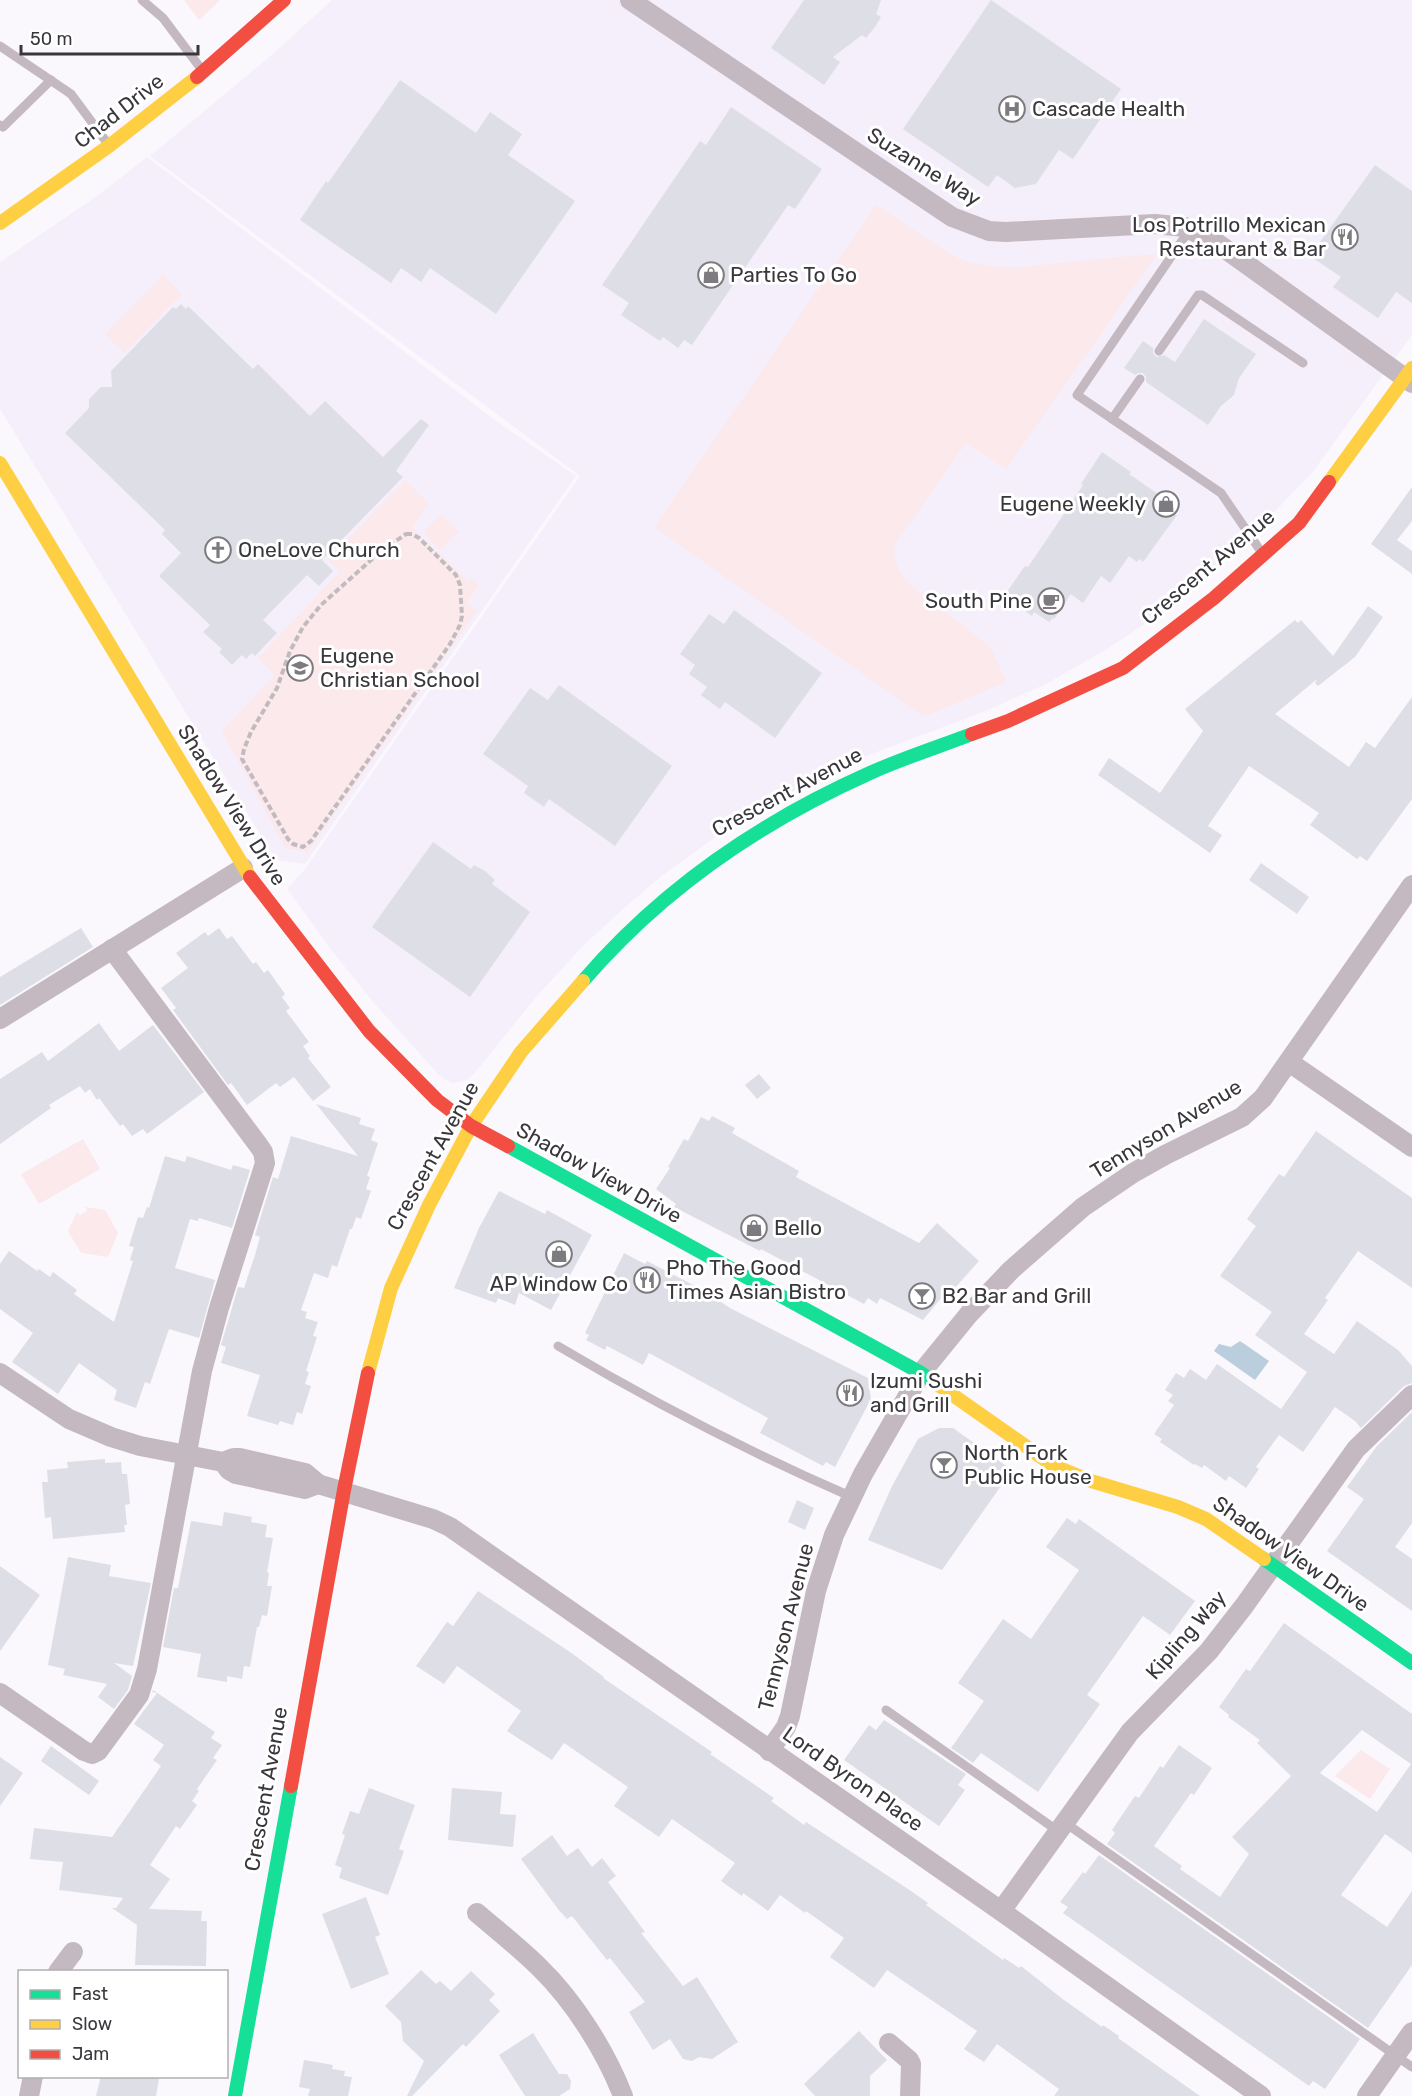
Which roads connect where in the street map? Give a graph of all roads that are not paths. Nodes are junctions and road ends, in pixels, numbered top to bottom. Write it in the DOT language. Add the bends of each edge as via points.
graph roads {
  1 [pos="142,0"];
  2 [pos="284,0"];
  3 [pos="630,0"];
  4 [pos="0,45"];
  5 [pos="203,72"];
  6 [pos="51,80"];
  7 [pos="0,124"];
  8 [pos="109,146"];
  9 [pos="0,223"];
  10 [pos="1190,229"];
  11 [pos="1159,351"];
  12 [pos="1304,363"];
  13 [pos="1410,376"];
  14 [pos="1140,379"];
  15 [pos="1112,419"];
  16 [pos="0,463"];
  17 [pos="1264,555"];
  18 [pos="243,868"];
  19 [pos="1412,885"];
  20 [pos="112,949"];
  21 [pos="0,1019"];
  22 [pos="1289,1062"];
  23 [pos="471,1126"];
  24 [pos="1412,1147"];
  25 [pos="558,1346"];
  26 [pos="0,1373"];
  27 [pos="921,1373"];
  28 [pos="1412,1395"];
  29 [pos="185,1456"];
  30 [pos="344,1490"];
  31 [pos="852,1497"];
  32 [pos="1273,1566"];
  33 [pos="1412,1663"];
  34 [pos="0,1693"];
  35 [pos="886,1710"];
  36 [pos="769,1751"];
  37 [pos="1061,1827"];
  38 [pos="1001,1911"];
  39 [pos="477,1913"];
  40 [pos="73,1952"];
  41 [pos="59,1970"];
  42 [pos="1412,2032"];
  43 [pos="889,2043"];
  44 [pos="1396,2055"];
  45 [pos="1412,2067"];
  46 [pos="33,2078"];
  47 [pos="29,2096"];
  48 [pos="235,2096"];
  49 [pos="623,2096"];
  50 [pos="910,2096"];
  51 [pos="1261,2096"];
  52 [pos="1367,2096"];
  1 -- 5 [label="lane" via="163,18"];
  2 -- 5 [label="street, Chad Drive"];
  3 -- 10 [label="street, Suzanne Way" via="932,204 972,226 1006,232 1155,224"];
  4 -- 6 [label="lane"];
  5 -- 8 [label="street, Chad Drive"];
  6 -- 7 [label="lane" via="3,127"];
  6 -- 8 [label="lane" via="76,100"];
  8 -- 9 [label="street, Chad Drive"];
  10 -- 13 [label="street, Suzanne Way" via="1217,243"];
  10 -- 15 [label="lane" via="1077,395"];
  11 -- 12 [label="lane" via="1191,303 1202,295"];
  13 -- 17 [label="street, Crescent Avenue" via="1299,523"];
  14 -- 15 [label="lane"];
  15 -- 17 [label="lane" via="1221,494"];
  16 -- 18 [label="street, Shadow View Drive"];
  17 -- 23 [label="street, Crescent Avenue" via="1123,668 1008,721 870,773 764,827 714,860 650,911 605,954 521,1052"];
  18 -- 20 [label="street"];
  18 -- 23 [label="street, Shadow View Drive" via="369,1031 437,1100"];
  19 -- 22 [label="street, Tennyson Avenue"];
  20 -- 21 [label="street"];
  20 -- 29 [label="street" via="265,1158 210,1339"];
  22 -- 24 [label="street"];
  22 -- 27 [label="street, Tennyson Avenue" via="1263,1098 1242,1117 1134,1173 1083,1207 1011,1270"];
  23 -- 27 [label="street, Shadow View Drive"];
  23 -- 30 [label="street, Crescent Avenue" via="429,1205 392,1288 362,1396"];
  25 -- 31 [label="lane" via="610,1378"];
  26 -- 29 [label="street" via="87,1427 140,1446"];
  27 -- 31 [label="street, Tennyson Avenue"];
  27 -- 32 [label="street, Shadow View Drive" via="1054,1466 1194,1512"];
  28 -- 32 [label="street, Kipling Way" via="1356,1449"];
  29 -- 30 [label="street" via="223,1462 240,1458 305,1473 318,1484"];
  29 -- 34 [label="street" via="143,1683 139,1695 98,1751 84,1751"];
  30 -- 36 [label="street, Lord Byron Place" via="458,1531"];
  30 -- 48 [label="street, Crescent Avenue"];
  31 -- 36 [label="street, Tennyson Avenue" via="834,1535 816,1591 788,1722"];
  32 -- 33 [label="street, Shadow View Drive"];
  32 -- 37 [label="street, Kipling Way" via="1209,1651 1130,1732"];
  35 -- 37 [label="lane"];
  36 -- 38 [label="street, Lord Byron Place"];
  37 -- 38 [label="street, Kipling Way"];
  37 -- 44 [label="lane"];
  38 -- 51 [label="street, Lord Byron Place"];
  39 -- 49 [label="street" via="541,1968 562,1992 614,2073"];
  40 -- 41 [label="street"];
  42 -- 44 [label="street"];
  43 -- 50 [label="street" via="911,2064"];
  44 -- 45 [label="lane"];
  44 -- 52 [label="street"];
  46 -- 47 [label="street"];
}
